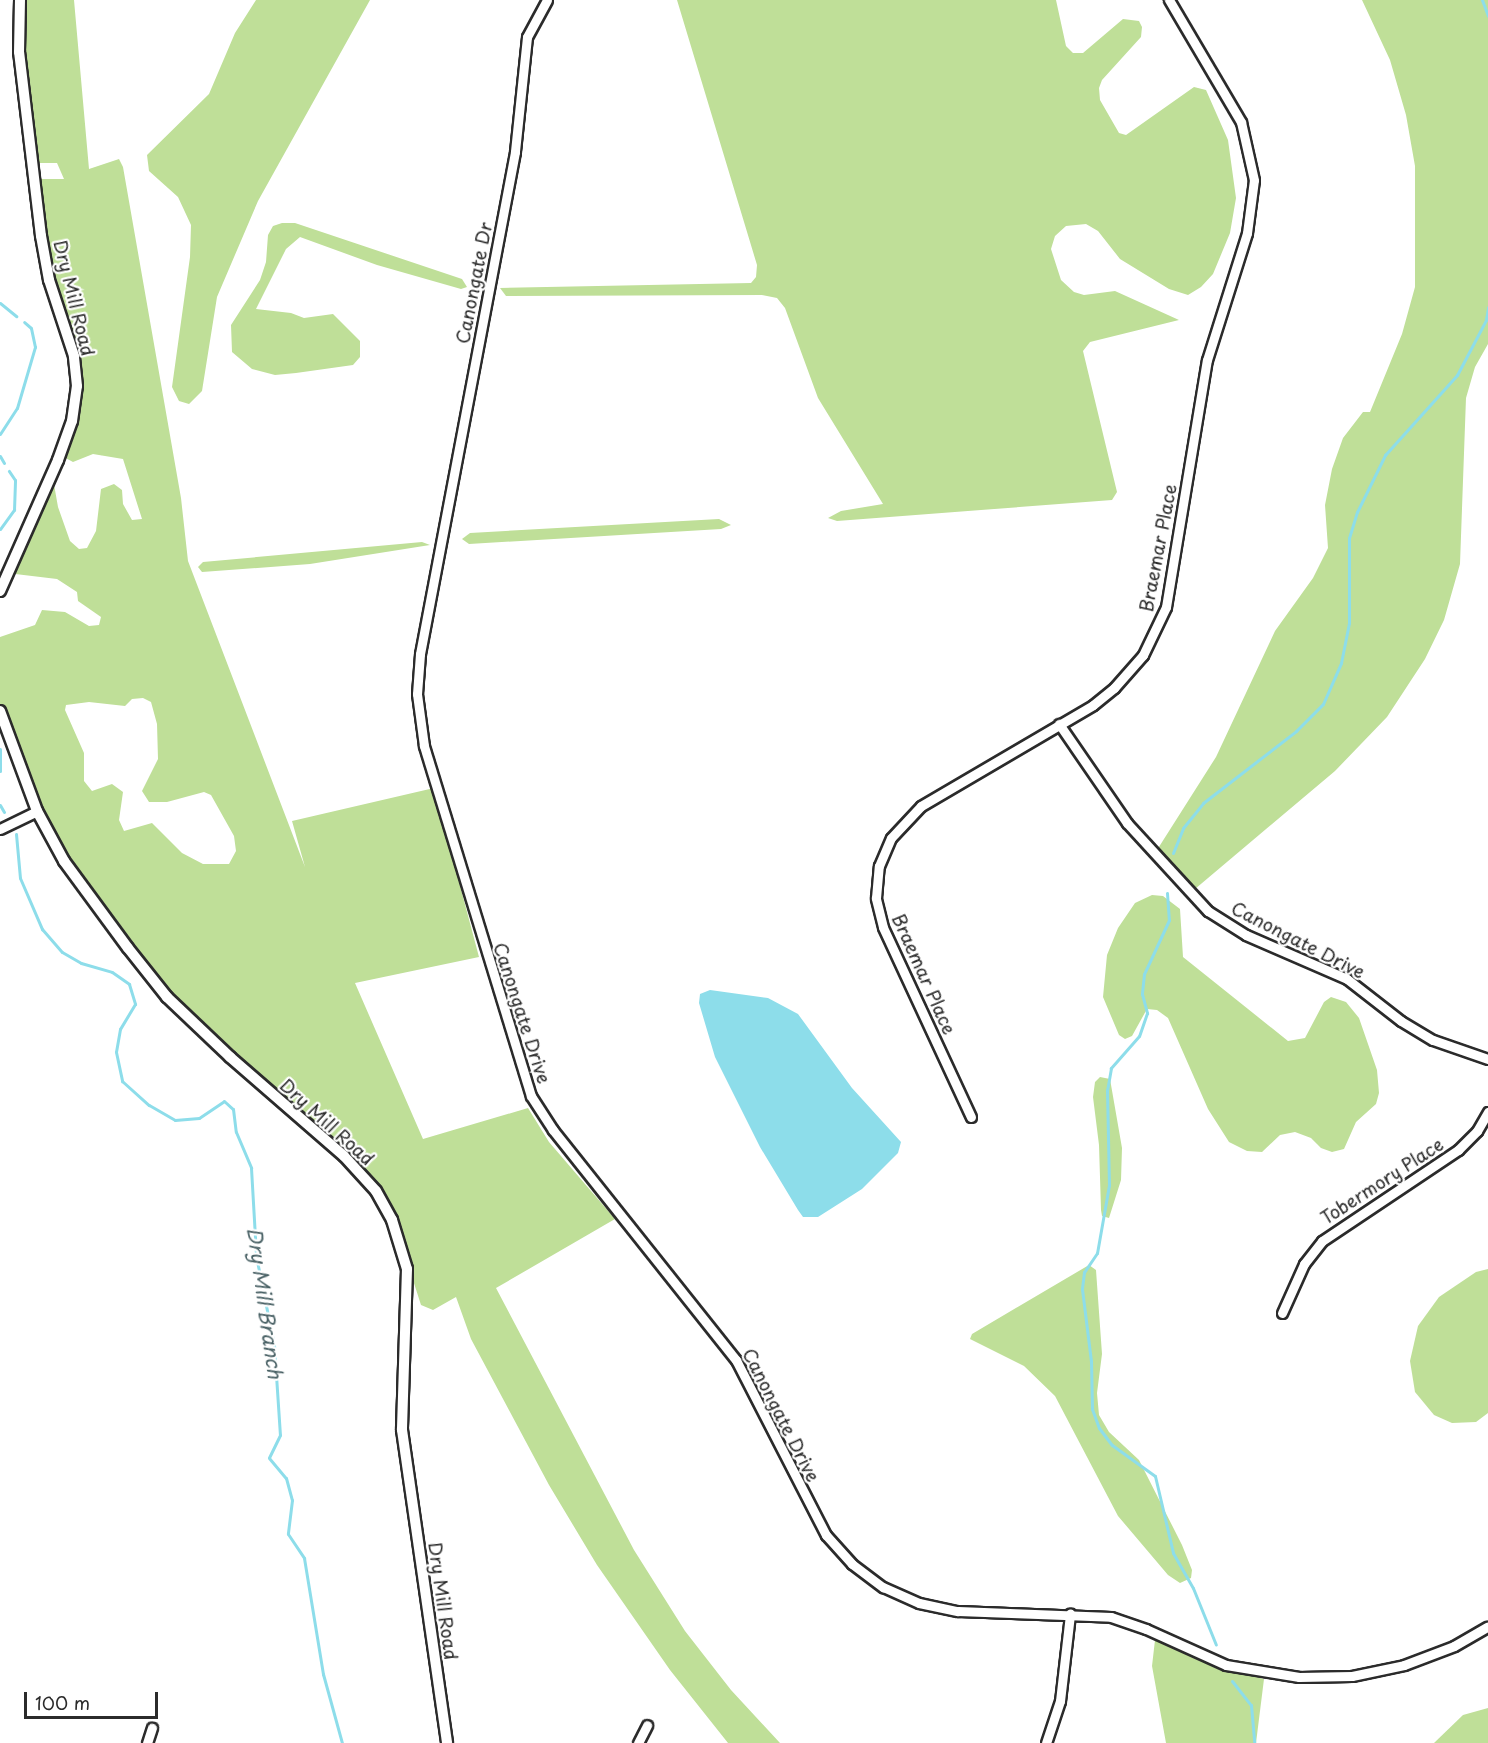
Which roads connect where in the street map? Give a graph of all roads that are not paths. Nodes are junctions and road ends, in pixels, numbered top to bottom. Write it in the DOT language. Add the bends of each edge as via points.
graph roads {
  1 [pos="20,0"];
  2 [pos="547,0"];
  3 [pos="1169,0"];
  4 [pos="435,575"];
  5 [pos="0,591"];
  6 [pos="0,711"];
  7 [pos="1059,724"];
  8 [pos="37,811"];
  9 [pos="0,829"];
  10 [pos="1488,1059"];
  11 [pos="1488,1112"];
  12 [pos="970,1117"];
  13 [pos="1282,1313"];
  14 [pos="1070,1614"];
  15 [pos="1488,1626"];
  16 [pos="647,1725"];
  17 [pos="152,1728"];
  18 [pos="147,1743"];
  19 [pos="447,1743"];
  20 [pos="638,1743"];
  21 [pos="1046,1743"];
  1 -- 5 [label="street, Dry Mill Road" via="19,52 41,236 49,280 74,356 77,386 72,421 58,460"];
  2 -- 4 [label="street, Canongate Dr" via="527,37 513,164"];
  3 -- 7 [label="street, Braemar Place" via="1241,122 1253,168 1252,206 1207,360 1172,582 1162,619 1143,655 1124,679 1093,705"];
  4 -- 14 [label="street, Canongate Drive" via="417,674 421,734 520,1068 540,1111 736,1360 818,1523 852,1564 891,1591 932,1606 970,1612"];
  6 -- 8 [label="street, Dry Mill Road"];
  7 -- 10 [label="street, Canongate Drive" via="1127,823 1208,911 1246,935 1347,979 1432,1040"];
  7 -- 12 [label="street, Braemar Place" via="921,806 891,838 879,866 876,898 883,927"];
  8 -- 9 [label="street"];
  8 -- 19 [label="street, Dry Mill Road" via="64,861 168,997 344,1156 376,1191 392,1220 407,1269 402,1430"];
  11 -- 13 [label="street, Tobermory Place" via="1477,1131 1458,1150 1322,1240 1304,1264"];
  14 -- 15 [label="street, Canongate Drive" via="1130,1622 1226,1665 1299,1677 1352,1676 1404,1665 1454,1646"];
  14 -- 21 [label="street" via="1059,1708"];
  16 -- 20 [label="street"];
  17 -- 18 [label="street"];
}
